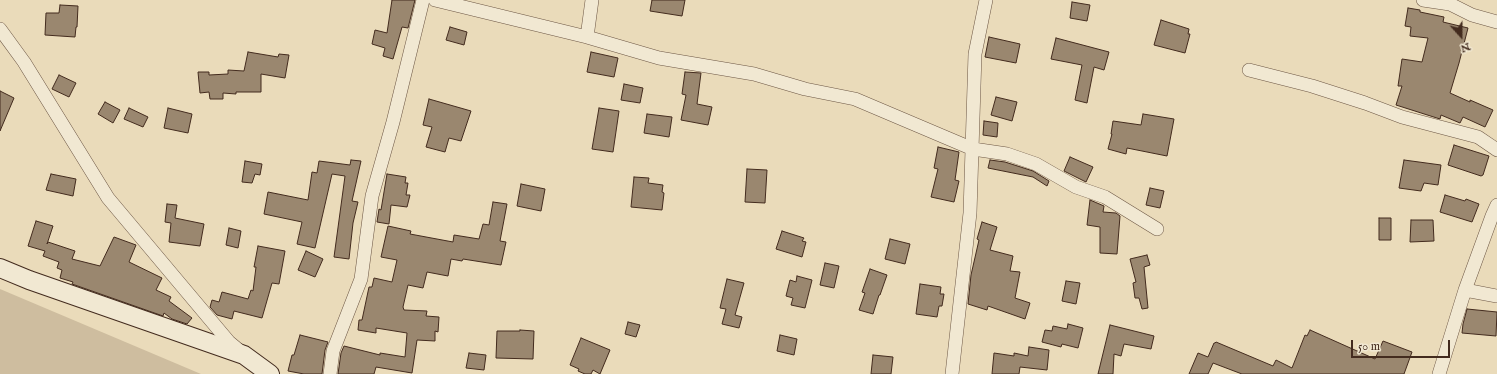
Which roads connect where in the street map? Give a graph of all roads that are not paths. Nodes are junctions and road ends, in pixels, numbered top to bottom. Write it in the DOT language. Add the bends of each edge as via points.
graph roads {
  1 [pos="423,0"];
  2 [pos="435,0"];
  3 [pos="592,0"];
  4 [pos="986,0"];
  5 [pos="1423,0"];
  6 [pos="1497,22"];
  7 [pos="0,29"];
  8 [pos="588,37"];
  9 [pos="1249,70"];
  10 [pos="973,149"];
  11 [pos="1497,150"];
  12 [pos="1497,205"];
  13 [pos="1157,229"];
  14 [pos="0,268"];
  15 [pos="1465,290"];
  16 [pos="1497,296"];
  17 [pos="244,355"];
  18 [pos="270,374"];
  19 [pos="330,374"];
  20 [pos="952,374"];
  21 [pos="1439,374"];
  1 -- 19 [label="street" via="372,196 361,279 333,351"];
  2 -- 8 [label="street"];
  3 -- 8 [label="street"];
  4 -- 10 [label="street" via="975,54"];
  5 -- 6 [label="street" via="1450,4 1472,16"];
  7 -- 17 [label="street" via="24,62 108,198 229,342"];
  8 -- 10 [label="street" via="659,58 754,74 855,99"];
  9 -- 11 [label="street" via="1312,86 1402,116 1478,137"];
  10 -- 13 [label="street" via="1007,154 1036,164 1076,187 1105,198"];
  10 -- 20 [label="street" via="970,213"];
  12 -- 15 [label="street"];
  14 -- 17 [label="street"];
  15 -- 16 [label="street"];
  15 -- 21 [label="street"];
  17 -- 18 [label="street"];
}
